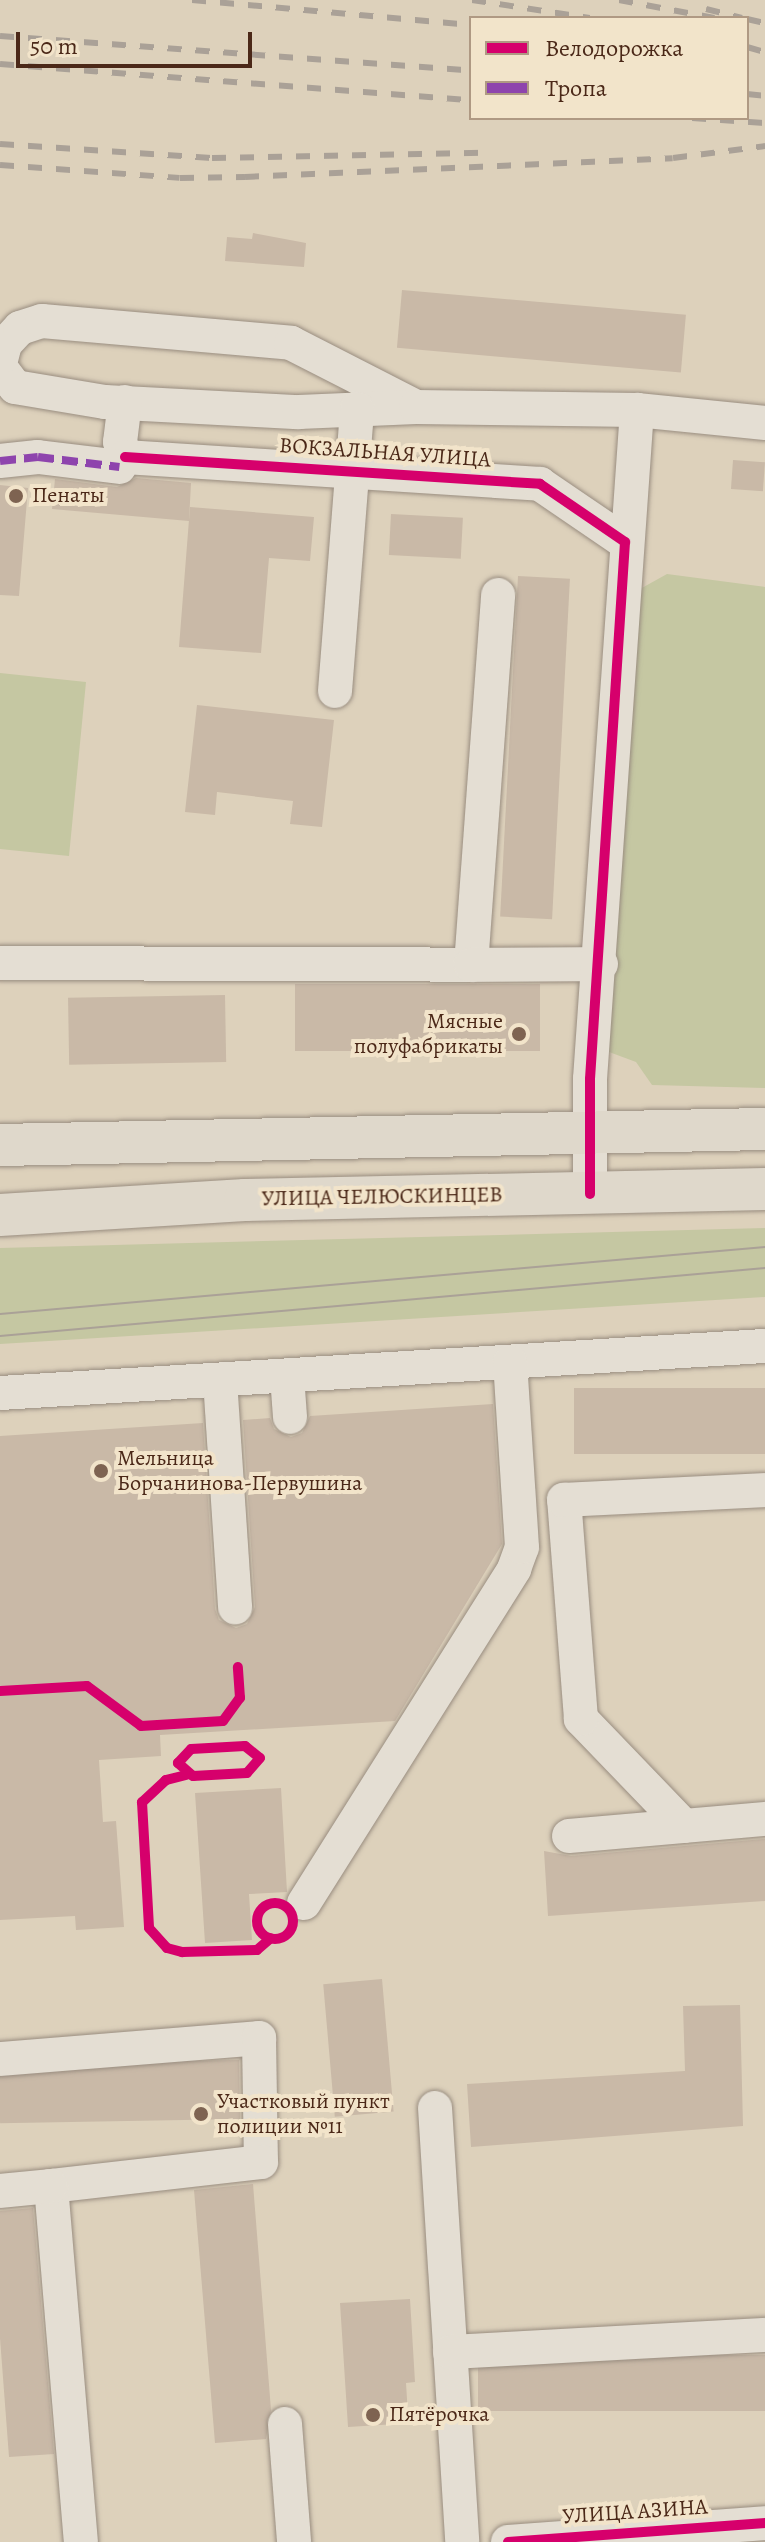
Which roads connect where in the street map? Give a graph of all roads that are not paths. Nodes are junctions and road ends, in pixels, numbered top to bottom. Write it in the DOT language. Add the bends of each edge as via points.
graph roads {
  1 [pos="0,365"];
  2 [pos="125,402"];
  3 [pos="416,407"];
  4 [pos="357,409"];
  5 [pos="637,410"];
  6 [pos="765,423"];
  7 [pos="0,461"];
  8 [pos="122,462"];
  9 [pos="352,468"];
  10 [pos="625,542"];
  11 [pos="498,595"];
  12 [pos="335,691"];
  13 [pos="0,963"];
  14 [pos="601,964"];
  15 [pos="471,965"];
  16 [pos="765,1129"];
  17 [pos="590,1130"];
  18 [pos="0,1145"];
  19 [pos="765,1189"];
  20 [pos="590,1194"];
  21 [pos="0,1215"];
  22 [pos="765,1346"];
  23 [pos="510,1362"];
  24 [pos="254,1378"];
  25 [pos="0,1393"];
  26 [pos="268,1419"];
  27 [pos="765,1490"];
  28 [pos="235,1608"];
  29 [pos="765,1819"];
  30 [pos="684,1826"];
  31 [pos="569,1836"];
  32 [pos="304,1903"];
  33 [pos="0,2059"];
  34 [pos="435,2108"];
  35 [pos="51,2186"];
  36 [pos="0,2191"];
  37 [pos="765,2335"];
  38 [pos="450,2352"];
  39 [pos="285,2424"];
  40 [pos="765,2523"];
  41 [pos="611,2538"];
  42 [pos="81,2542"];
  43 [pos="294,2542"];
  44 [pos="462,2542"];
  45 [pos="508,2542"];
  1 -- 2 [label="street" via="3,378 15,387 50,397"];
  1 -- 3 [label="street" via="5,344 20,328 42,321 291,343"];
  2 -- 4 [label="street" via="299,412"];
  2 -- 8 [label="street"];
  3 -- 4 [label="street"];
  3 -- 5 [label="street"];
  4 -- 9 [label="street"];
  5 -- 6 [label="street"];
  5 -- 10 [label="street"];
  7 -- 8 [label="street, ВОКЗАЛЬНАЯ УЛИЦА" via="38,457"];
  8 -- 9 [label="street, ВОКЗАЛЬНАЯ УЛИЦА"];
  9 -- 10 [label="street, ВОКЗАЛЬНАЯ УЛИЦА" via="540,484"];
  9 -- 12 [label="street"];
  10 -- 14 [label="street"];
  11 -- 15 [label="street"];
  13 -- 15 [label="street"];
  14 -- 15 [label="street"];
  14 -- 17 [label="street"];
  16 -- 17 [label="main road"];
  17 -- 18 [label="main road"];
  17 -- 20 [label="street"];
  19 -- 20 [label="main road, УЛИЦА ЧЕЛЮСКИНЦЕВ"];
  20 -- 21 [label="main road, УЛИЦА ЧЕЛЮСКИНЦЕВ" via="245,1200"];
  22 -- 23 [label="street"];
  23 -- 24 [label="street"];
  23 -- 32 [label="street" via="522,1547 514,1569"];
  24 -- 25 [label="street"];
  24 -- 26 [label="street"];
  24 -- 28 [label="street"];
  27 -- 30 [label="street" via="564,1500 581,1719"];
  29 -- 30 [label="street"];
  30 -- 31 [label="street"];
  33 -- 35 [label="street" via="259,2038 261,2162"];
  34 -- 38 [label="street"];
  35 -- 36 [label="street"];
  35 -- 42 [label="street"];
  37 -- 38 [label="street"];
  38 -- 44 [label="street"];
  39 -- 43 [label="street"];
  40 -- 41 [label="street, УЛИЦА АЗИНА"];
  41 -- 45 [label="street, УЛИЦА АЗИНА"];
}
